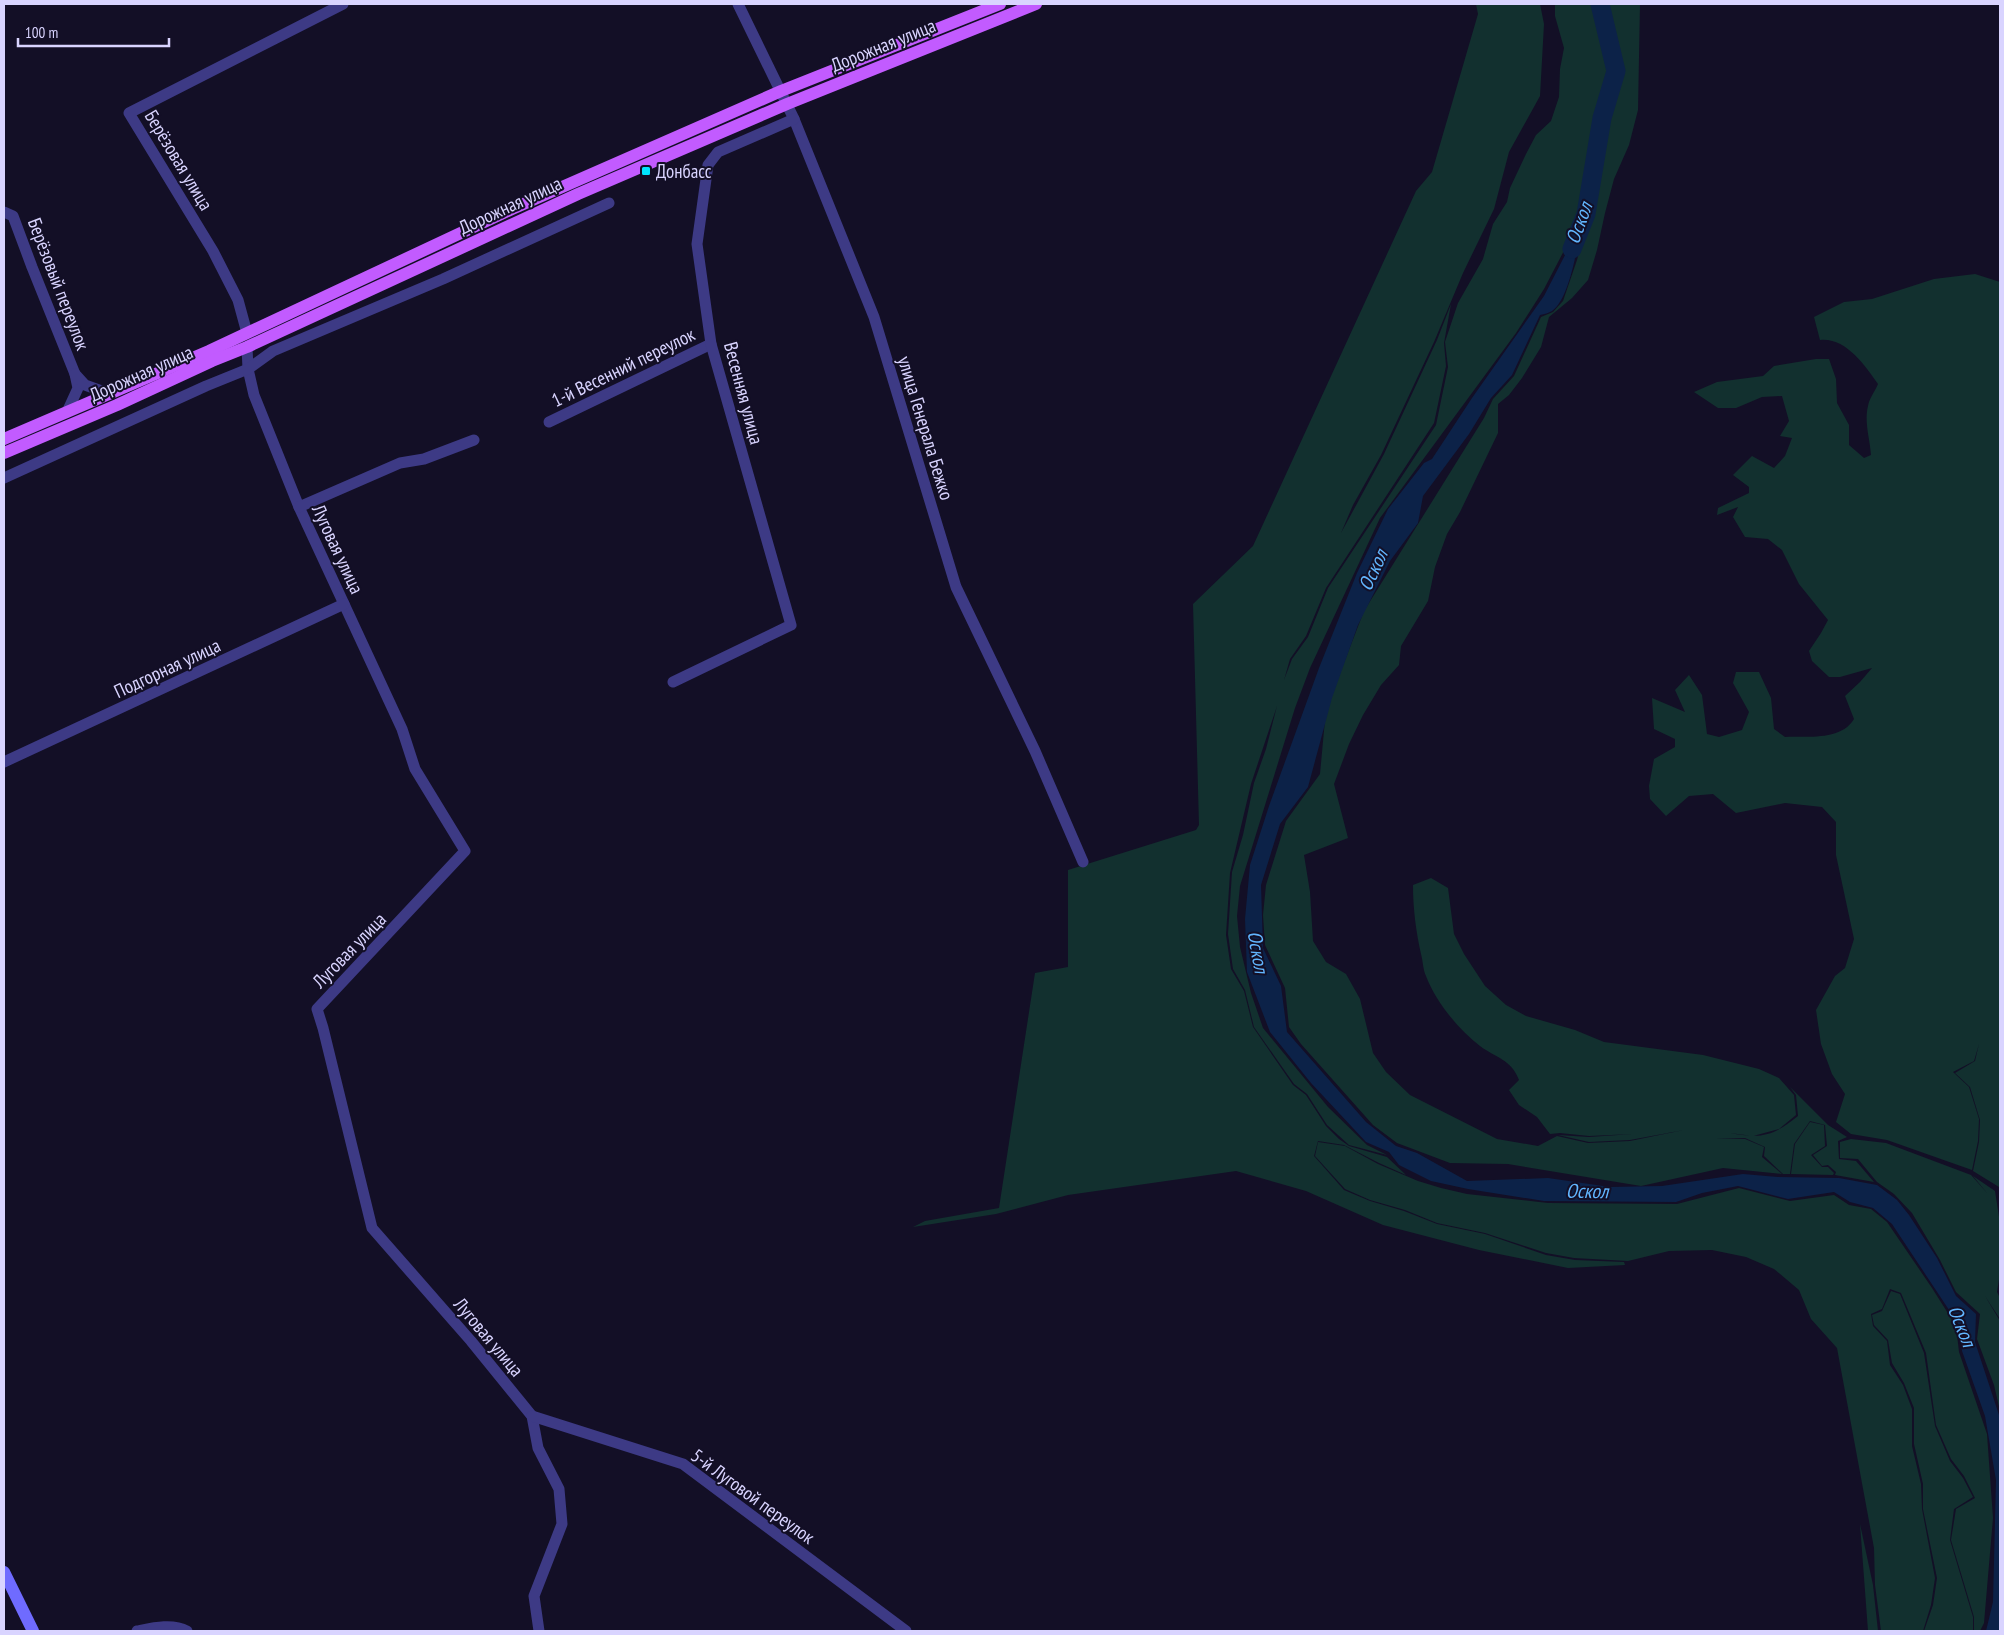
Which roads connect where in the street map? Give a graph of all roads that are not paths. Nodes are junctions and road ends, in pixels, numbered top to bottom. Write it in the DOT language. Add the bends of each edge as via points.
graph roads {
  1 [pos="343,4"];
  2 [pos="738,4"];
  3 [pos="1000,4"];
  4 [pos="1036,4"];
  5 [pos="781,91"];
  6 [pos="787,104"];
  7 [pos="794,119"];
  8 [pos="609,203"];
  9 [pos="4,212"];
  10 [pos="247,333"];
  11 [pos="711,344"];
  12 [pos="247,347"];
  13 [pos="248,369"];
  14 [pos="75,374"];
  15 [pos="110,394"];
  16 [pos="67,412"];
  17 [pos="549,422"];
  18 [pos="4,439"];
  19 [pos="474,440"];
  20 [pos="4,453"];
  21 [pos="4,478"];
  22 [pos="298,508"];
  23 [pos="344,604"];
  24 [pos="673,682"];
  25 [pos="4,762"];
  26 [pos="1083,862"];
  27 [pos="532,1416"];
  28 [pos="4,1572"];
  29 [pos="4,1587"];
  30 [pos="28,1631"];
  31 [pos="33,1631"];
  32 [pos="136,1631"];
  33 [pos="187,1631"];
  34 [pos="539,1631"];
  35 [pos="906,1631"];
  1 -- 10 [label="street, Берёзовая улица" via="129,114 213,251 238,300"];
  2 -- 5 [label="street, улица Генерала Бежко"];
  3 -- 5 [label="main road, Дорожная улица"];
  4 -- 6 [label="main road, Дорожная улица"];
  5 -- 6 [label="street, улица Генерала Бежко"];
  5 -- 10 [label="main road, Дорожная улица" via="512,209"];
  6 -- 7 [label="street, улица Генерала Бежко"];
  6 -- 12 [label="main road, Дорожная улица" via="578,194"];
  7 -- 11 [label="street, Весенняя улица" via="718,152 708,165 697,244"];
  7 -- 26 [label="street, улица Генерала Бежко" via="874,317 956,587 1035,751"];
  8 -- 13 [label="street, Дорожная улица" via="443,279 273,351"];
  9 -- 14 [label="street, Берёзовый переулок" via="13,216"];
  10 -- 15 [label="main road, Дорожная улица"];
  11 -- 17 [label="street, 1-й Весенний переулок"];
  11 -- 24 [label="street, Весенняя улица" via="791,626"];
  12 -- 13 [label="street, Луговая улица"];
  12 -- 20 [label="main road, Дорожная улица"];
  13 -- 21 [label="street, Дорожная улица"];
  13 -- 22 [label="street, Луговая улица" via="254,396"];
  14 -- 15 [label="street, Берёзовый переулок" via="85,384"];
  14 -- 16 [label="street, Берёзовый переулок" via="78,388"];
  15 -- 16 [label="main road, Дорожная улица"];
  16 -- 18 [label="main road, Дорожная улица"];
  19 -- 22 [label="street" via="424,459 400,463"];
  22 -- 23 [label="street, Луговая улица"];
  23 -- 25 [label="street, Подгорная улица"];
  23 -- 27 [label="street, Луговая улица" via="402,729 415,769 465,851 317,1009 372,1228"];
  27 -- 34 [label="street, Луговая улица" via="538,1448 559,1489 562,1524 534,1596"];
  27 -- 35 [label="street, 5-й Луговой переулок" via="683,1464"];
  28 -- 31 [label="main road"];
  29 -- 30 [label="main road"];
  32 -- 33 [label="street" via="155,1627"];
}
